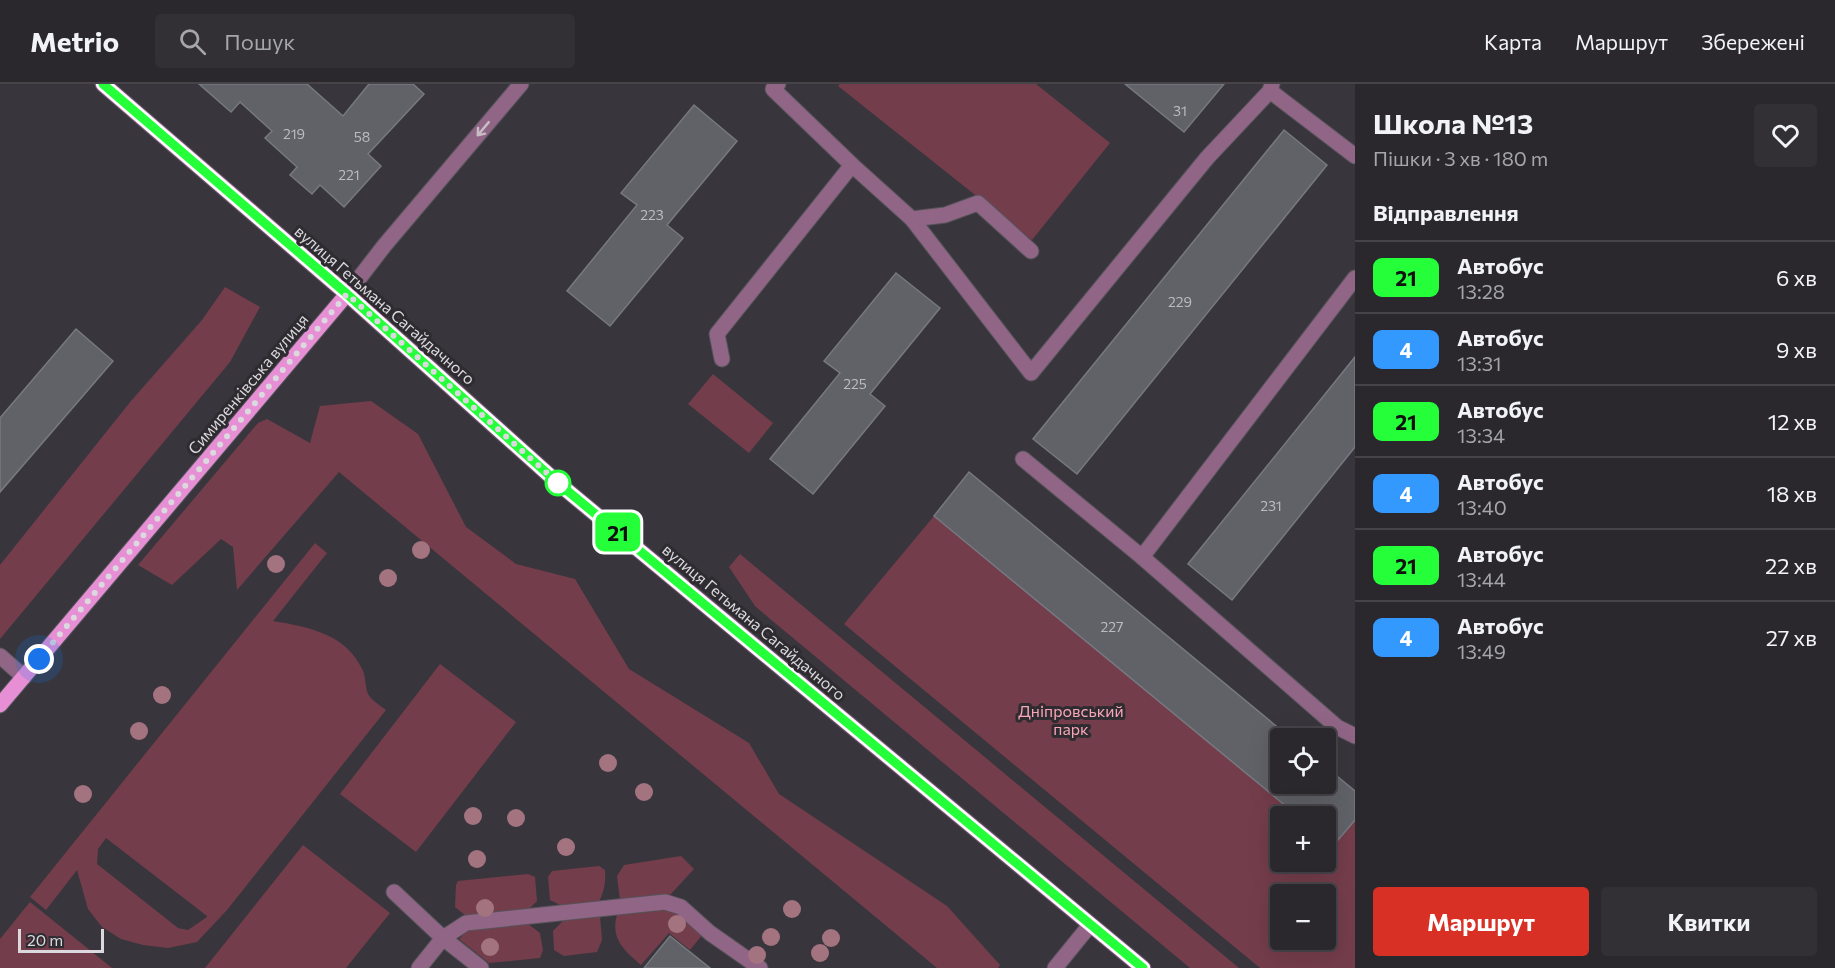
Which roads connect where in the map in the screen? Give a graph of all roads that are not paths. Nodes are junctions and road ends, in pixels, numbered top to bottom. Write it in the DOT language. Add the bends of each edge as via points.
graph roads {
  1 [pos="103,84"];
  2 [pos="521,84"];
  3 [pos="778,84"];
  4 [pos="1271,88"];
  5 [pos="1355,156"];
  6 [pos="852,165"];
  7 [pos="912,219"];
  8 [pos="1031,251"];
  9 [pos="1355,278"];
  10 [pos="347,294"];
  11 [pos="722,359"];
  12 [pos="1023,459"];
  13 [pos="1142,557"];
  14 [pos="0,657"];
  15 [pos="24,677"];
  16 [pos="0,705"];
  17 [pos="1355,736"];
  18 [pos="394,892"];
  19 [pos="1090,925"];
  20 [pos="443,938"];
  21 [pos="419,968"];
  22 [pos="482,968"];
  23 [pos="760,968"];
  24 [pos="1055,968"];
  25 [pos="1143,968"];
  1 -- 10 [label="main road, вулиця Гетьмана Сагайдачного"];
  2 -- 10 [label="street, Симиренківська вулиця, one-way"];
  3 -- 6 [label="street" via="773,89"];
  4 -- 5 [label="street"];
  4 -- 7 [label="street" via="1207,158 1031,373"];
  6 -- 7 [label="street"];
  6 -- 11 [label="street" via="717,334"];
  7 -- 8 [label="street" via="945,215 978,202"];
  9 -- 13 [label="street"];
  10 -- 15 [label="main road, Симиренківська вулиця"];
  10 -- 19 [label="main road, вулиця Гетьмана Сагайдачного" via="558,483"];
  12 -- 13 [label="street"];
  13 -- 17 [label="street" via="1337,727"];
  14 -- 15 [label="street"];
  15 -- 16 [label="main road, Симиренківська вулиця"];
  18 -- 20 [label="street"];
  19 -- 24 [label="street"];
  19 -- 25 [label="main road, вулиця Гетьмана Сагайдачного"];
  20 -- 21 [label="street"];
  20 -- 22 [label="street"];
  20 -- 23 [label="street" via="466,923 665,902 681,907"];
}
